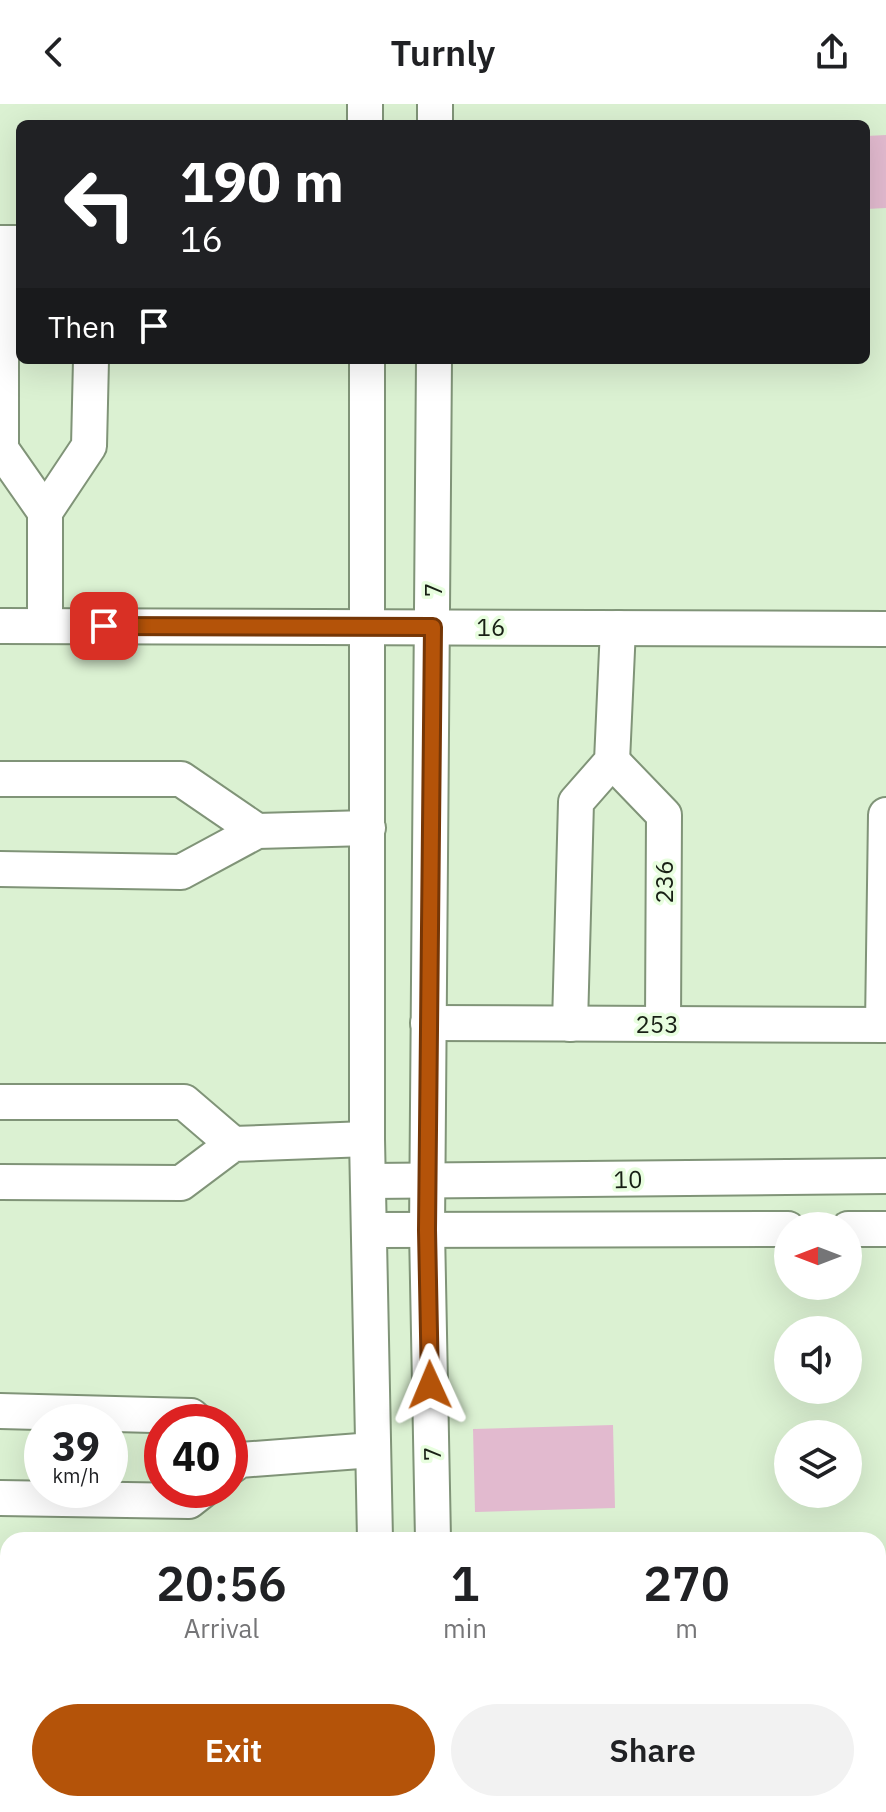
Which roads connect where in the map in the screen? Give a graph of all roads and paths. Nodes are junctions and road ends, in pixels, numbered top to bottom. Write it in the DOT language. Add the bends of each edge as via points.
graph roads {
  1 [pos="16,243"];
  2 [pos="91,364"];
  3 [pos="367,364"];
  4 [pos="434,364"];
  5 [pos="45,512"];
  6 [pos="0,626"];
  7 [pos="45,626"];
  8 [pos="369,627"];
  9 [pos="433,627"];
  10 [pos="618,628"];
  11 [pos="886,629"];
  12 [pos="612,761"];
  13 [pos="0,779"];
  14 [pos="886,815"];
  15 [pos="368,828"];
  16 [pos="257,831"];
  17 [pos="0,869"];
  18 [pos="428,1023"];
  19 [pos="570,1024"];
  20 [pos="663,1024"];
  21 [pos="884,1025"];
  22 [pos="0,1102"];
  23 [pos="367,1139"];
  24 [pos="233,1144"];
  25 [pos="886,1176"];
  26 [pos="369,1181"];
  27 [pos="429,1181"];
  28 [pos="0,1182"];
  29 [pos="774,1229"];
  30 [pos="862,1229"];
  31 [pos="886,1229"];
  32 [pos="369,1230"];
  33 [pos="427,1230"];
  34 [pos="0,1411"];
  35 [pos="144,1415"];
  36 [pos="373,1450"];
  37 [pos="248,1458"];
  38 [pos="0,1498"];
  39 [pos="144,1500"];
  40 [pos="375,1532"];
  41 [pos="433,1532"];
  1 -- 5 [label="street" via="1,243 1,449"];
  2 -- 5 [label="street" via="89,446"];
  3 -- 8 [label="street"];
  4 -- 9 [label="street, 7"];
  5 -- 7 [label="street"];
  6 -- 7 [label="street, 16"];
  7 -- 8 [label="street, 16"];
  8 -- 9 [label="street, 16"];
  8 -- 15 [label="street"];
  9 -- 10 [label="street, 16"];
  9 -- 18 [label="street, 7"];
  10 -- 11 [label="street, 16"];
  10 -- 12 [label="street"];
  12 -- 19 [label="street" via="576,802"];
  12 -- 20 [label="street, 236" via="664,815"];
  13 -- 16 [label="street" via="181,779"];
  14 -- 21 [label="street"];
  15 -- 16 [label="street"];
  15 -- 23 [label="street"];
  16 -- 17 [label="street" via="181,872"];
  18 -- 19 [label="street, 253"];
  18 -- 27 [label="street, 7"];
  19 -- 20 [label="street, 253"];
  20 -- 21 [label="street, 253"];
  22 -- 24 [label="street" via="184,1102"];
  23 -- 24 [label="street"];
  23 -- 26 [label="street"];
  24 -- 28 [label="street" via="181,1183"];
  25 -- 27 [label="street, 10"];
  26 -- 27 [label="street, 10"];
  26 -- 32 [label="street"];
  27 -- 33 [label="street, 7"];
  29 -- 33 [label="street, 10"];
  30 -- 31 [label="street"];
  32 -- 33 [label="street, 10"];
  32 -- 36 [label="street"];
  33 -- 41 [label="street, 7"];
  34 -- 35 [label="street"];
  36 -- 37 [label="street"];
  36 -- 40 [label="street"];
  38 -- 39 [label="street"];
}
